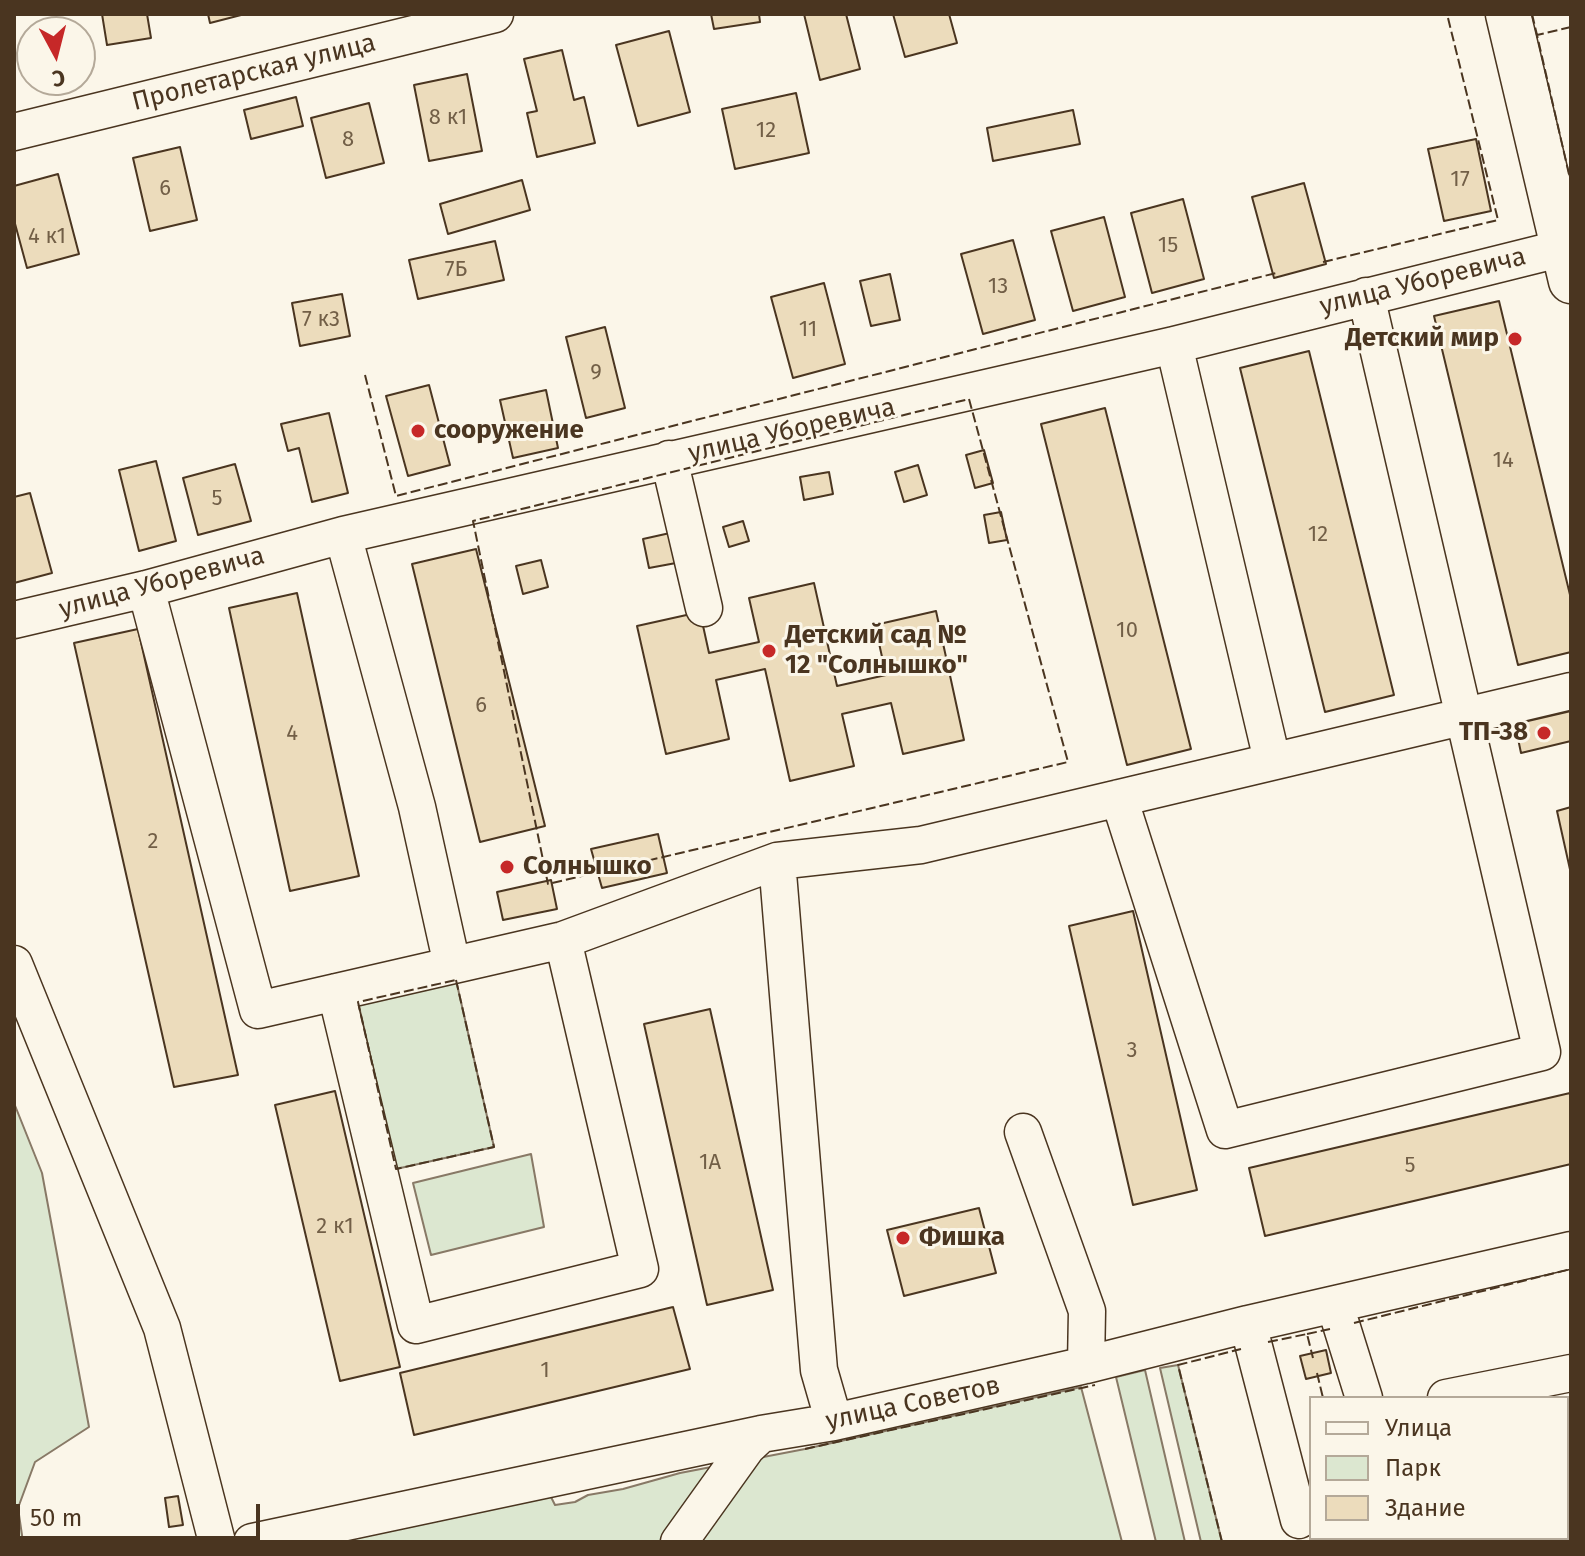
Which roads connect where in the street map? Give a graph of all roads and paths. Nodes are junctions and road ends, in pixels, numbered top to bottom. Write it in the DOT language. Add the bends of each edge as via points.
graph roads {
  1 [pos="495,14"];
  2 [pos="1508,14"];
  3 [pos="14,132"];
  4 [pos="1569,258"];
  5 [pos="1366,296"];
  6 [pos="1174,345"];
  7 [pos="669,459"];
  8 [pos="343,535"];
  9 [pos="146,589"];
  10 [pos="704,608"];
  11 [pos="14,620"];
  12 [pos="1571,691"];
  13 [pos="1465,717"];
  14 [pos="1272,760"];
  15 [pos="1119,798"];
  16 [pos="777,861"];
  17 [pos="563,940"];
  18 [pos="14,964"];
  19 [pos="452,965"];
  20 [pos="336,992"];
  21 [pos="1023,1132"];
  22 [pos="1571,1250"];
  23 [pos="1335,1305"];
  24 [pos="1248,1324"];
  25 [pos="1086,1365"];
  26 [pos="1571,1373"];
  27 [pos="1363,1396"];
  28 [pos="1456,1396"];
  29 [pos="834,1422"];
  30 [pos="761,1434"];
  31 [pos="1299,1520"];
  32 [pos="217,1542"];
  33 [pos="252,1542"];
  34 [pos="679,1542"];
  1 -- 3 [label="street, Пролетарская улица"];
  2 -- 4 [label="main road"];
  4 -- 5 [label="street, улица Уборевича"];
  5 -- 6 [label="street, улица Уборевича"];
  5 -- 13 [label="street"];
  6 -- 7 [label="street, улица Уборевича"];
  6 -- 14 [label="street"];
  7 -- 8 [label="street, улица Уборевича"];
  7 -- 10 [label="street"];
  8 -- 9 [label="street, улица Уборевича"];
  8 -- 19 [label="street" via="417,807"];
  9 -- 11 [label="street, улица Уборевича"];
  9 -- 20 [label="street" via="258,1010"];
  12 -- 13 [label="street"];
  13 -- 14 [label="street"];
  13 -- 15 [label="street" via="1542,1052 1225,1130"];
  14 -- 15 [label="street"];
  15 -- 16 [label="street" via="921,845"];
  16 -- 17 [label="street"];
  16 -- 29 [label="street" via="819,1370"];
  17 -- 19 [label="street"];
  17 -- 20 [label="street" via="640,1269 416,1325"];
  18 -- 32 [label="street" via="162,1328"];
  19 -- 20 [label="street"];
  21 -- 25 [label="street" via="1087,1311"];
  22 -- 23 [label="street, улица Советов"];
  23 -- 24 [label="street, улица Советов"];
  23 -- 27 [label="street"];
  24 -- 25 [label="street, улица Советов"];
  24 -- 31 [label="street"];
  25 -- 29 [label="street, улица Советов"];
  26 -- 28 [label="street"];
  29 -- 30 [label="street, улица Советов"];
  30 -- 33 [label="street, улица Советов"];
  30 -- 34 [label="street"];
}
